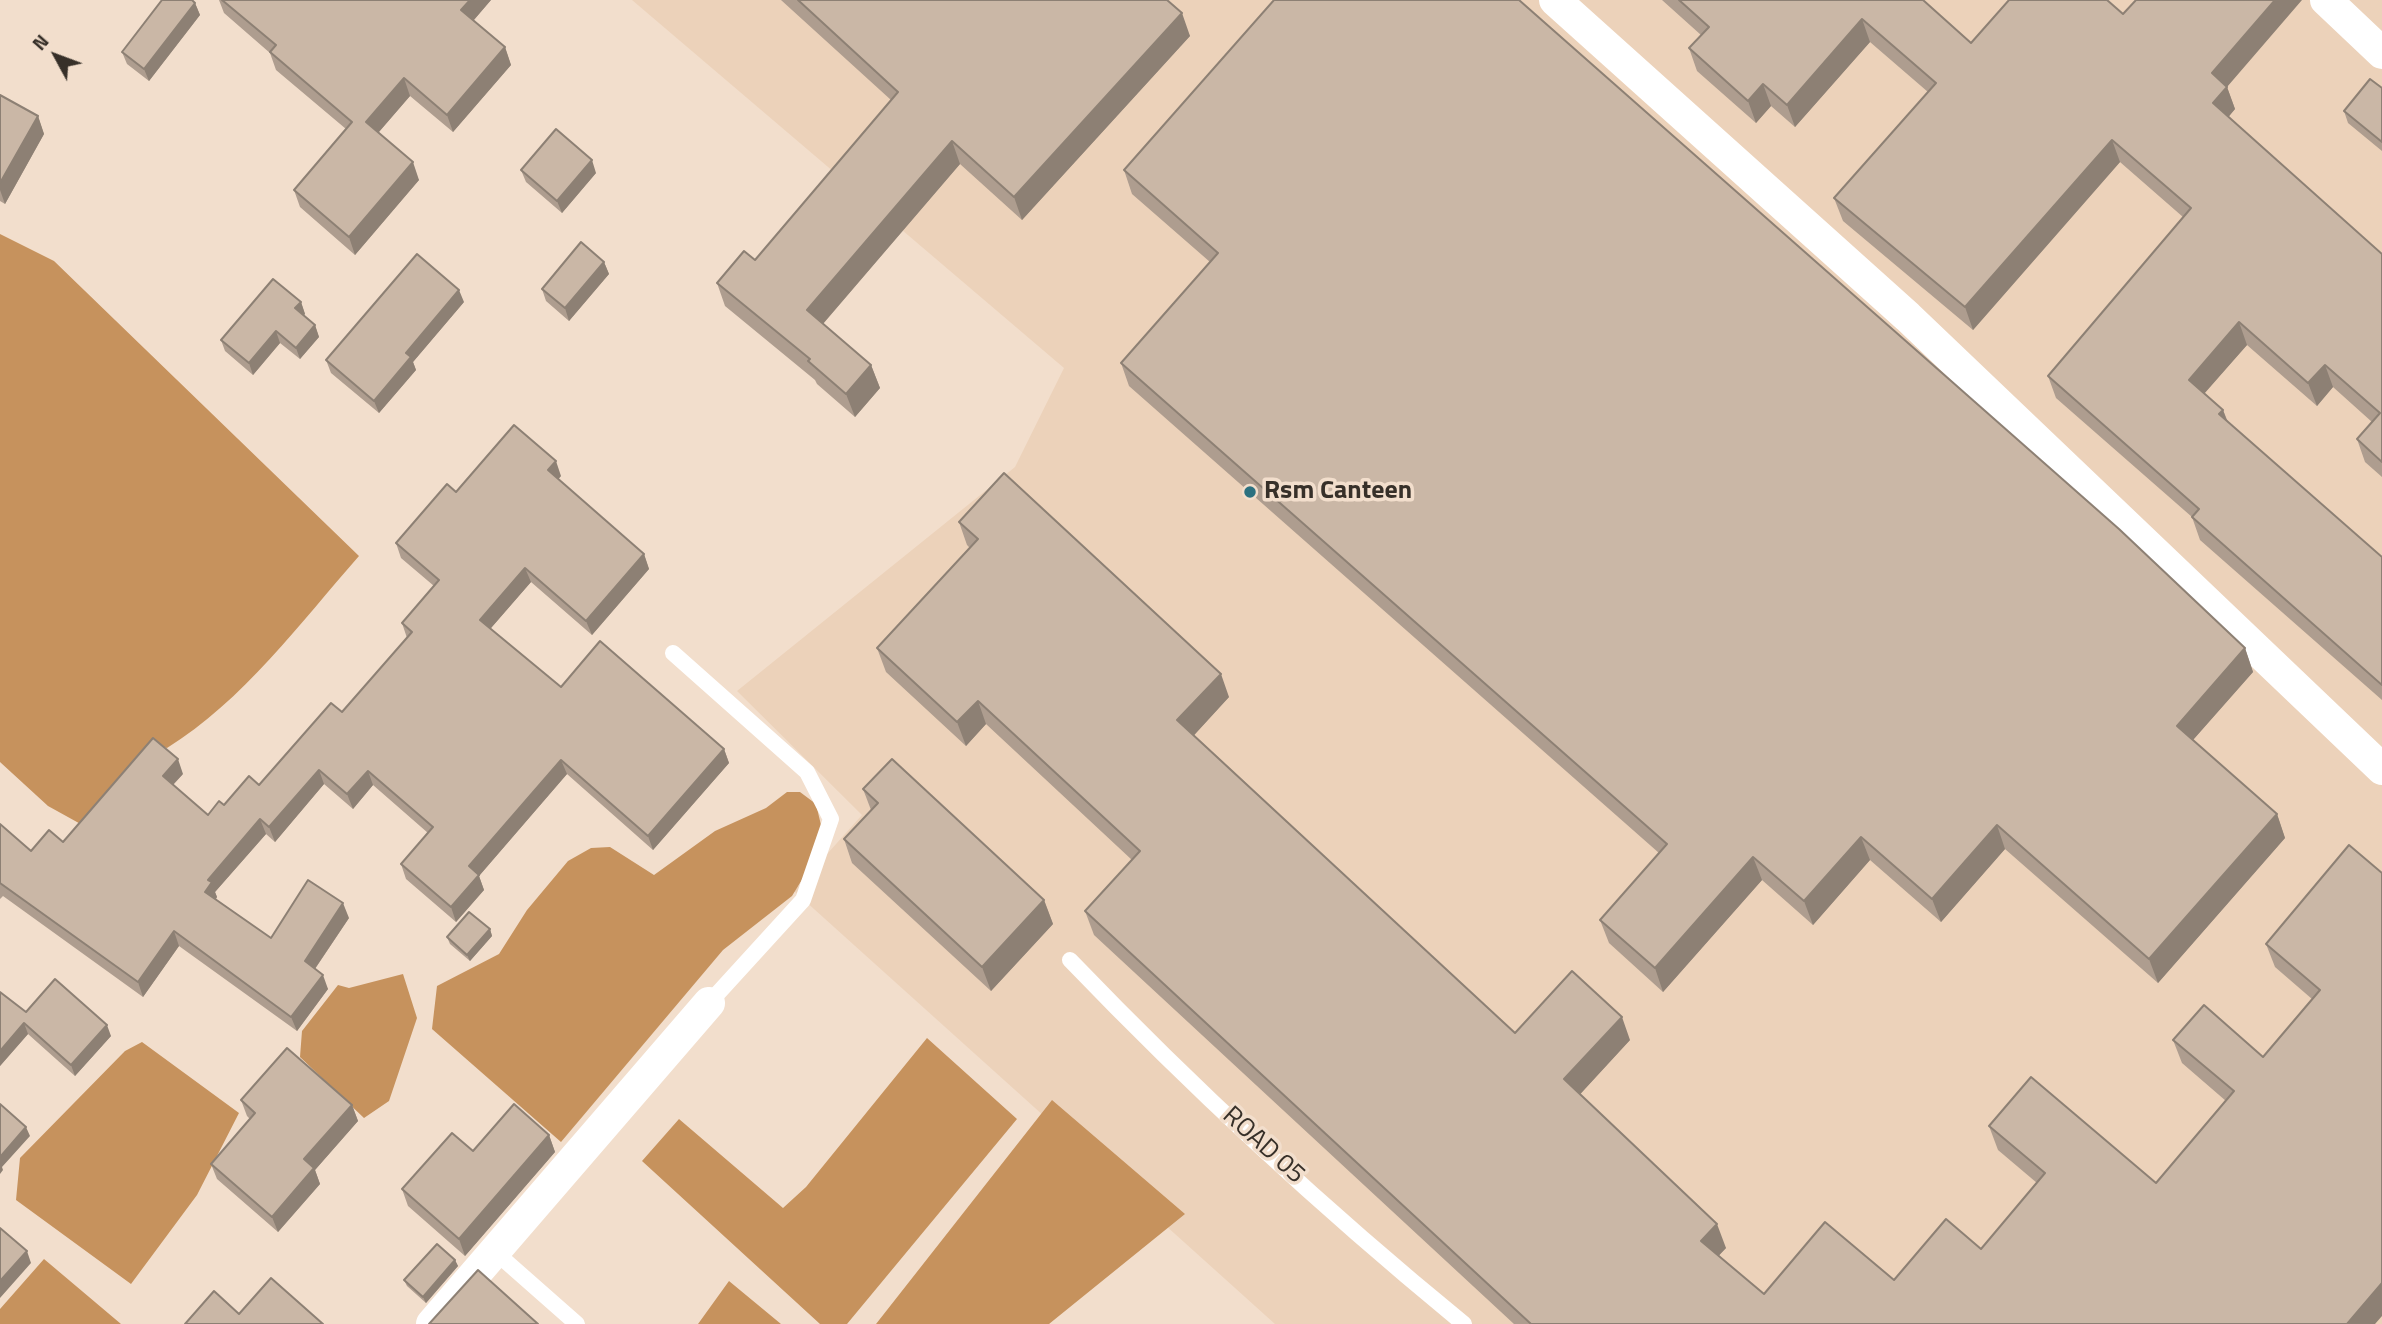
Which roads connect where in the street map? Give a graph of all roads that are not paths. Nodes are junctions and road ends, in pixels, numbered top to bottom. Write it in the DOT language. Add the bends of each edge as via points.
graph roads {
  1 [pos="1555,0"];
  2 [pos="2326,0"];
  3 [pos="2382,54"];
  4 [pos="673,653"];
  5 [pos="2382,769"];
  6 [pos="1070,960"];
  7 [pos="709,1003"];
  8 [pos="493,1250"];
  9 [pos="432,1324"];
  10 [pos="577,1324"];
  11 [pos="1464,1324"];
  1 -- 5 [label="street" via="1908,317"];
  2 -- 3 [label="street"];
  4 -- 7 [label="lane" via="807,772 831,819 803,900"];
  6 -- 11 [label="lane, ROAD 05" via="1148,1041"];
  7 -- 8 [label="street"];
  8 -- 9 [label="street"];
  8 -- 10 [label="lane"];
}
